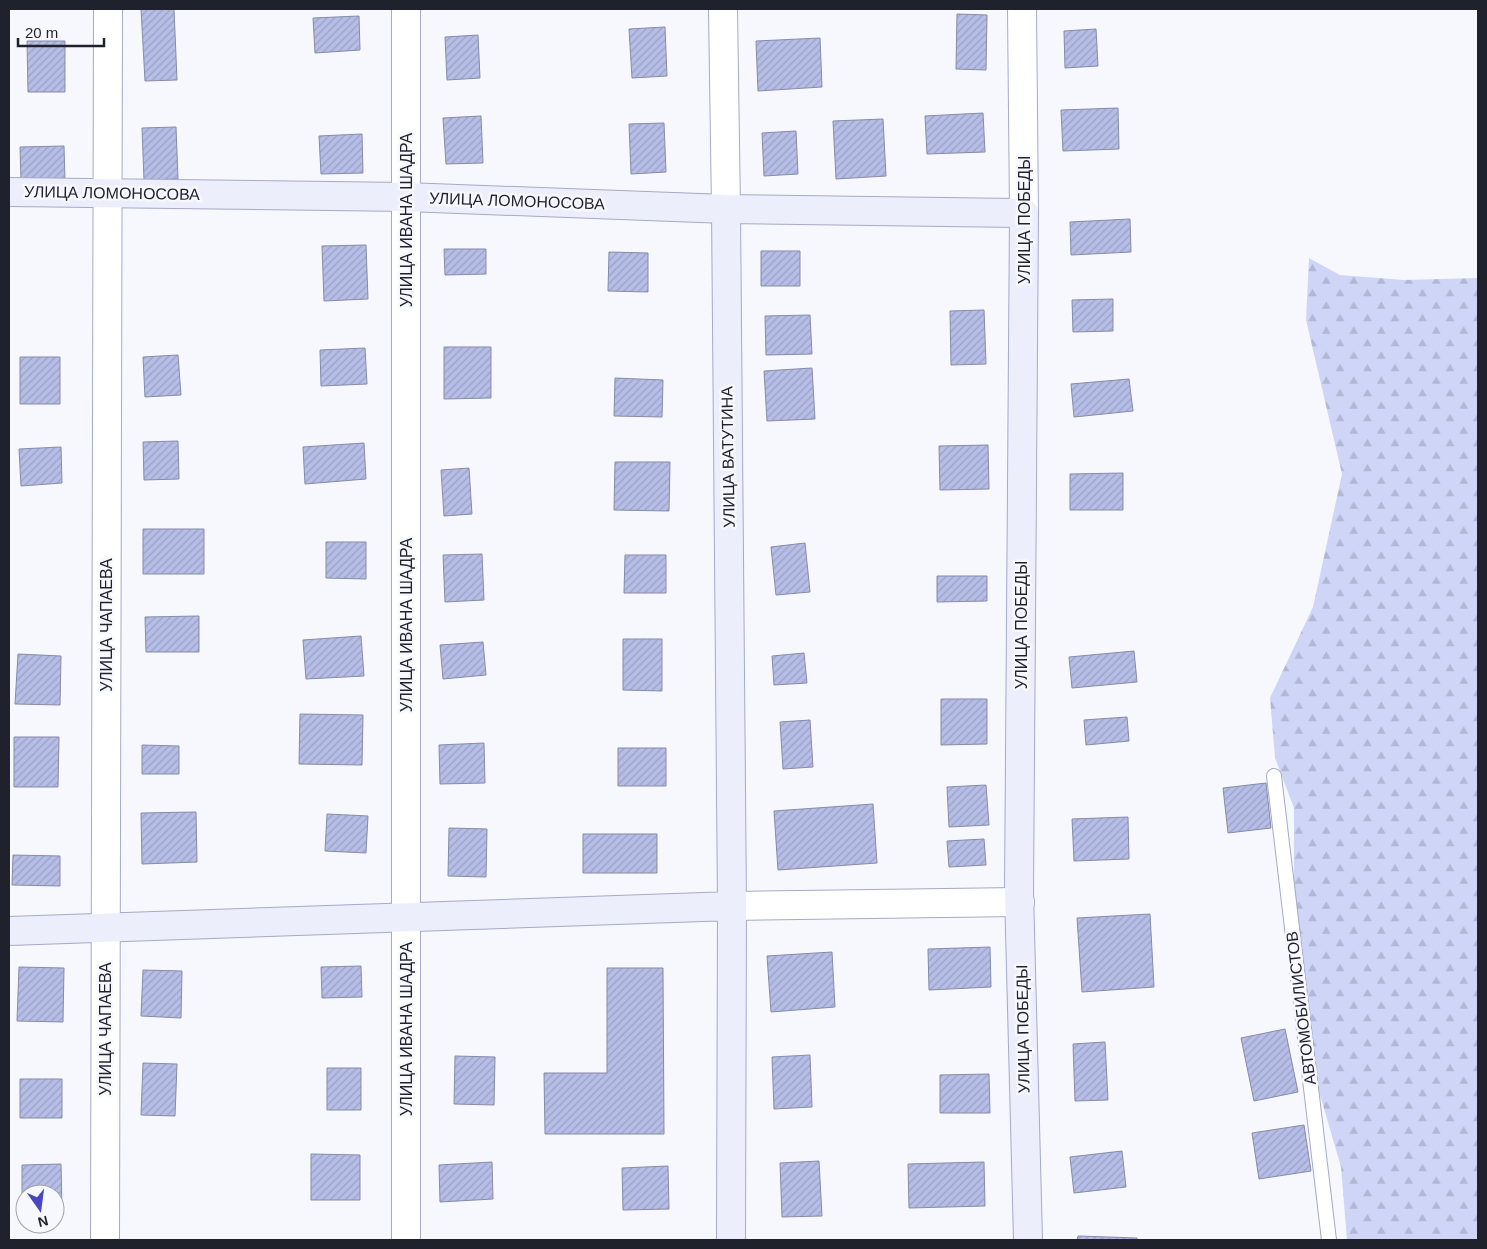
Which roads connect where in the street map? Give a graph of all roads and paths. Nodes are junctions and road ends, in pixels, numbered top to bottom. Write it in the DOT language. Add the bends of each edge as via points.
graph roads {
  1 [pos="108,9"];
  2 [pos="406,9"];
  3 [pos="723,9"];
  4 [pos="1022,9"];
  5 [pos="9,192"];
  6 [pos="107,193"];
  7 [pos="406,197"];
  8 [pos="726,209"];
  9 [pos="1024,213"];
  10 [pos="1274,776"];
  11 [pos="1020,902"];
  12 [pos="732,906"];
  13 [pos="406,917"];
  14 [pos="106,928"];
  15 [pos="9,931"];
  16 [pos="105,1240"];
  17 [pos="406,1240"];
  18 [pos="731,1240"];
  19 [pos="1028,1240"];
  20 [pos="1329,1240"];
  1 -- 6 [label="street, УЛИЦА ЧАПАЕВА"];
  2 -- 7 [label="street, УЛИЦА ИВАНА ШАДРА"];
  3 -- 8 [label="street, УЛИЦА ВАТУТИНА"];
  4 -- 9 [label="street, УЛИЦА ПОБЕДЫ"];
  5 -- 6 [label="street, УЛИЦА ЛОМОНОСОВА"];
  6 -- 7 [label="street, УЛИЦА ЛОМОНОСОВА"];
  6 -- 14 [label="street, УЛИЦА ЧАПАЕВА"];
  7 -- 8 [label="street, УЛИЦА ЛОМОНОСОВА"];
  7 -- 13 [label="street, УЛИЦА ИВАНА ШАДРА"];
  8 -- 9 [label="street, УЛИЦА ЛОМОНОСОВА"];
  8 -- 12 [label="street, УЛИЦА ВАТУТИНА"];
  9 -- 11 [label="street, УЛИЦА ПОБЕДЫ"];
  10 -- 20 [label="lane, АВТОМОБИЛИСТОВ"];
  11 -- 12 [label="street"];
  11 -- 19 [label="street, УЛИЦА ПОБЕДЫ"];
  12 -- 13 [label="street"];
  12 -- 18 [label="street, УЛИЦА ВАТУТИНА"];
  13 -- 14 [label="street"];
  13 -- 17 [label="street, УЛИЦА ИВАНА ШАДРА"];
  14 -- 15 [label="street"];
  14 -- 16 [label="street, УЛИЦА ЧАПАЕВА"];
}
